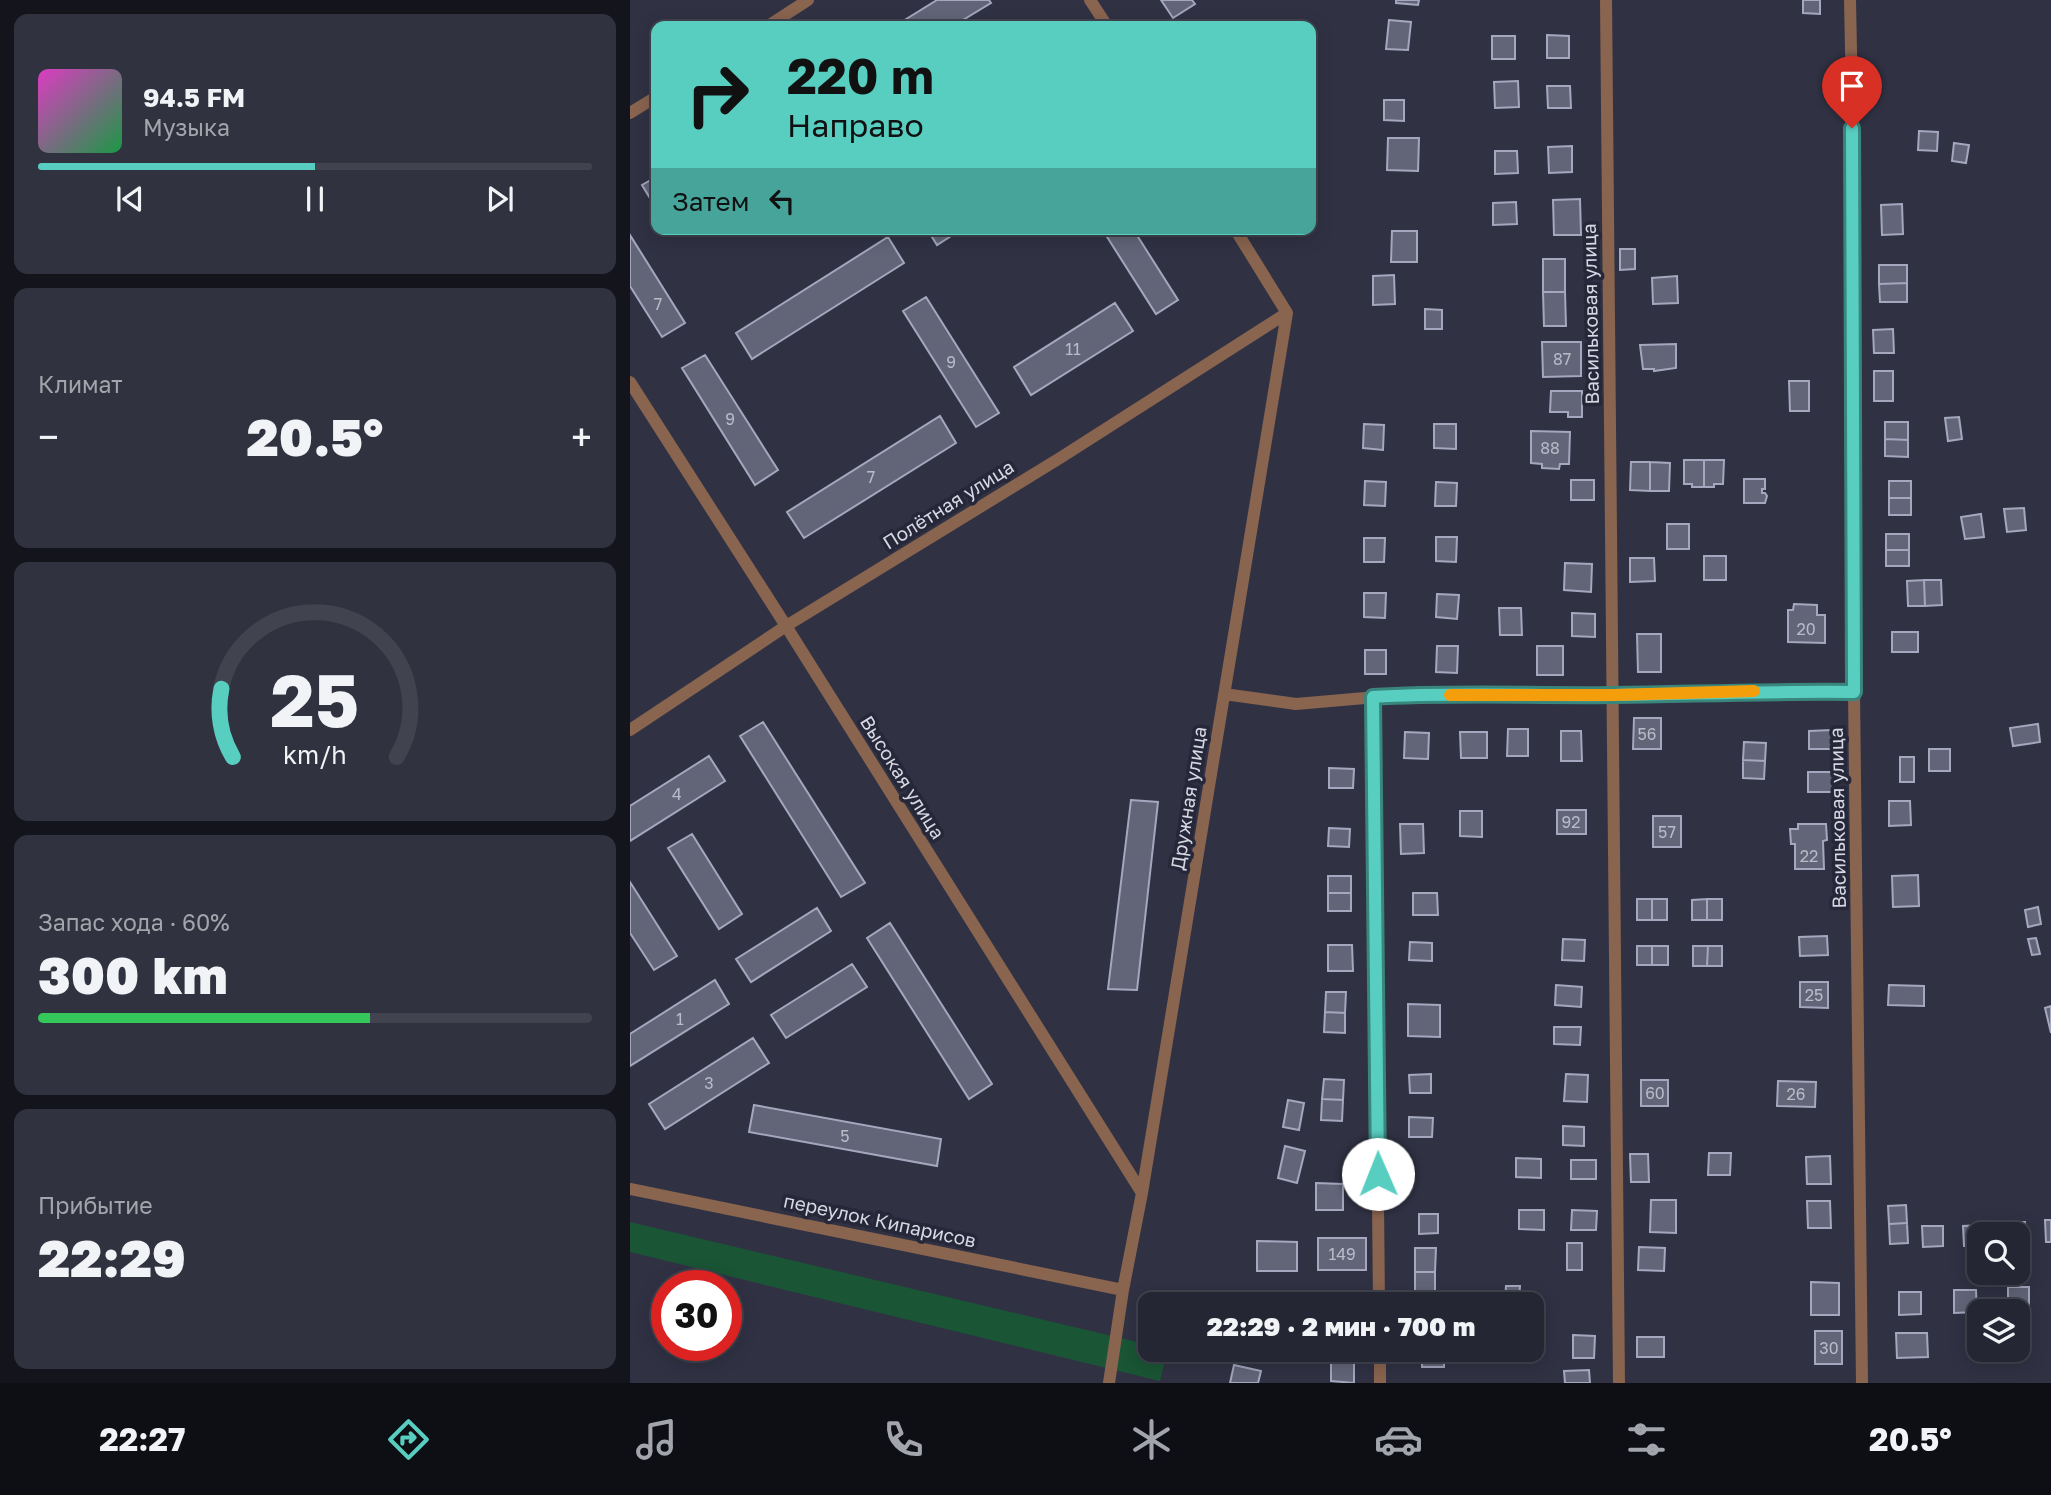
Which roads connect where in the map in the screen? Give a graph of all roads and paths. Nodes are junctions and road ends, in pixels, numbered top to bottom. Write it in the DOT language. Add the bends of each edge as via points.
graph roads {
  1 [pos="808,0"];
  2 [pos="1090,0"];
  3 [pos="1606,0"];
  4 [pos="1850,0"];
  5 [pos="776,21"];
  6 [pos="1104,21"];
  7 [pos="651,100"];
  8 [pos="630,113"];
  9 [pos="1239,235"];
  10 [pos="1287,313"];
  11 [pos="630,382"];
  12 [pos="786,626"];
  13 [pos="1854,692"];
  14 [pos="1224,694"];
  15 [pos="1613,695"];
  16 [pos="1373,697"];
  17 [pos="630,730"];
  18 [pos="630,1189"];
  19 [pos="1142,1193"];
  20 [pos="1123,1290"];
  21 [pos="1379,1292"];
  22 [pos="1380,1362"];
  23 [pos="1109,1383"];
  24 [pos="1380,1383"];
  25 [pos="1619,1383"];
  26 [pos="1862,1383"];
  1 -- 5 [label="street"];
  2 -- 6 [label="street"];
  3 -- 15 [label="street, Васильковая улица"];
  4 -- 13 [label="street, Васильковая улица"];
  7 -- 8 [label="street"];
  9 -- 10 [label="street"];
  10 -- 12 [label="street, Полётная улица"];
  10 -- 14 [label="street, Дружная улица"];
  11 -- 12 [label="street, Высокая улица"];
  12 -- 17 [label="street, Полётная улица"];
  12 -- 19 [label="street, Высокая улица"];
  13 -- 15 [label="street"];
  13 -- 26 [label="street, Васильковая улица"];
  14 -- 16 [label="street" via="1296,704"];
  14 -- 19 [label="street, Дружная улица"];
  15 -- 16 [label="street"];
  15 -- 25 [label="street, Васильковая улица"];
  16 -- 21 [label="street"];
  18 -- 20 [label="street, переулок Кипарисов"];
  19 -- 20 [label="street, Дружная улица"];
  20 -- 23 [label="street, Дружная улица"];
  22 -- 24 [label="street"];
}
